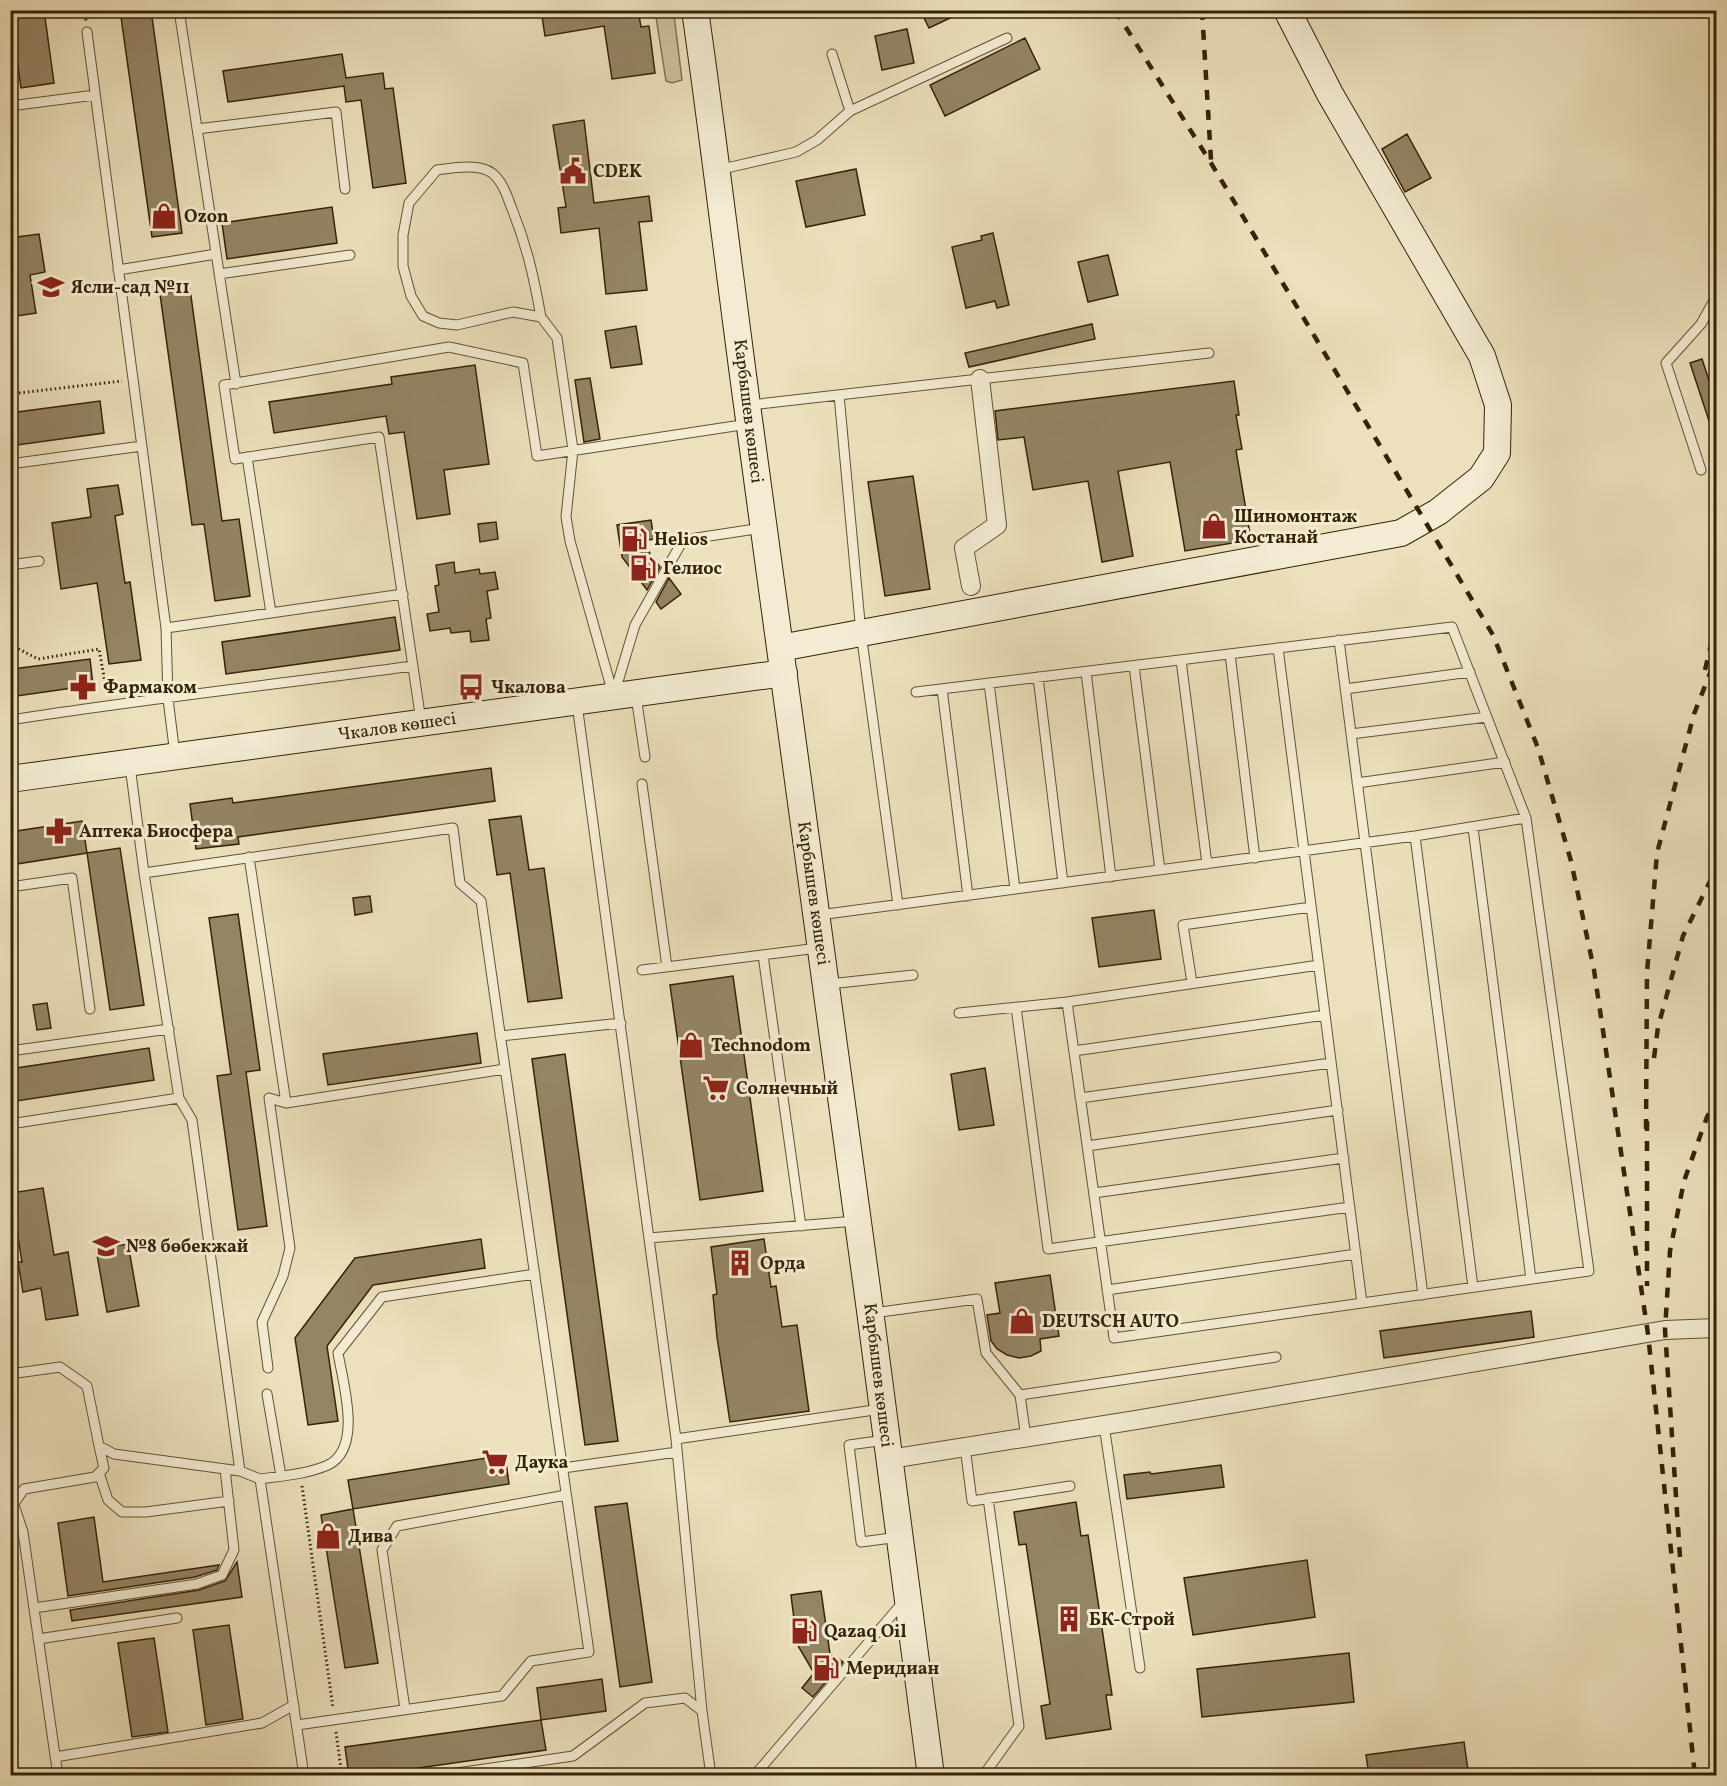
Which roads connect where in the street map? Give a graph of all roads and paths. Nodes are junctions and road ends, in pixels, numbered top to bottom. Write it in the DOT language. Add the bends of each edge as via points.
graph roads {
  1 [pos="179,10"];
  2 [pos="695,10"];
  3 [pos="1287,10"];
  4 [pos="87,32"];
  5 [pos="1007,38"];
  6 [pos="832,54"];
  7 [pos="95,95"];
  8 [pos="10,106"];
  9 [pos="850,111"];
  10 [pos="197,129"];
  11 [pos="718,170"];
  12 [pos="345,189"];
  13 [pos="216,254"];
  14 [pos="350,255"];
  15 [pos="118,270"];
  16 [pos="219,274"];
  17 [pos="1716,297"];
  18 [pos="541,317"];
  19 [pos="1209,353"];
  20 [pos="133,379"];
  21 [pos="980,379"];
  22 [pos="236,384"];
  23 [pos="10,394"];
  24 [pos="839,395"];
  25 [pos="748,415"];
  26 [pos="142,446"];
  27 [pos="573,450"];
  28 [pos="247,457"];
  29 [pos="10,464"];
  30 [pos="1701,470"];
  31 [pos="764,528"];
  32 [pos="39,561"];
  33 [pos="10,565"];
  34 [pos="971,586"];
  35 [pos="403,594"];
  36 [pos="271,613"];
  37 [pos="166,628"];
  38 [pos="861,633"];
  39 [pos="1339,640"];
  40 [pos="10,648"];
  41 [pos="780,648"];
  42 [pos="1278,648"];
  43 [pos="1230,654"];
  44 [pos="1181,660"];
  45 [pos="413,666"];
  46 [pos="1134,666"];
  47 [pos="1086,672"];
  48 [pos="1470,672"];
  49 [pos="784,673"];
  50 [pos="1038,677"];
  51 [pos="989,683"];
  52 [pos="942,689"];
  53 [pos="1345,689"];
  54 [pos="916,692"];
  55 [pos="625,695"];
  56 [pos="168,699"];
  57 [pos="576,702"];
  58 [pos="109,704"];
  59 [pos="1487,717"];
  60 [pos="10,720"];
  61 [pos="422,723"];
  62 [pos="1351,734"];
  63 [pos="175,757"];
  64 [pos="645,757"];
  65 [pos="1505,762"];
  66 [pos="130,763"];
  67 [pos="10,779"];
  68 [pos="1357,783"];
  69 [pos="642,784"];
  70 [pos="1526,818"];
  71 [pos="1473,828"];
  72 [pos="1415,836"];
  73 [pos="1365,843"];
  74 [pos="1304,851"];
  75 [pos="249,857"];
  76 [pos="1255,858"];
  77 [pos="1207,864"];
  78 [pos="1160,870"];
  79 [pos="144,873"];
  80 [pos="1111,877"];
  81 [pos="1064,883"];
  82 [pos="10,887"];
  83 [pos="1015,890"];
  84 [pos="968,896"];
  85 [pos="898,905"];
  86 [pos="1311,907"];
  87 [pos="817,916"];
  88 [pos="821,948"];
  89 [pos="763,955"];
  90 [pos="1319,965"];
  91 [pos="668,967"];
  92 [pos="642,970"];
  93 [pos="913,975"];
  94 [pos="1192,984"];
  95 [pos="826,985"];
  96 [pos="1067,1002"];
  97 [pos="1016,1007"];
  98 [pos="90,1009"];
  99 [pos="959,1013"];
  100 [pos="1325,1015"];
  101 [pos="621,1023"];
  102 [pos="169,1029"];
  103 [pos="500,1036"];
  104 [pos="10,1050"];
  105 [pos="1074,1051"];
  106 [pos="1331,1063"];
  107 [pos="505,1069"];
  108 [pos="179,1098"];
  109 [pos="1080,1098"];
  110 [pos="286,1103"];
  111 [pos="1338,1110"];
  112 [pos="10,1124"];
  113 [pos="1087,1146"];
  114 [pos="1344,1158"];
  115 [pos="1094,1193"];
  116 [pos="1350,1207"];
  117 [pos="858,1221"];
  118 [pos="801,1226"];
  119 [pos="649,1238"];
  120 [pos="1101,1242"];
  121 [pos="1356,1254"];
  122 [pos="535,1274"];
  123 [pos="1531,1279"];
  124 [pos="1473,1287"];
  125 [pos="1107,1290"];
  126 [pos="1423,1295"];
  127 [pos="1362,1303"];
  128 [pos="871,1313"];
  129 [pos="1716,1328"];
  130 [pos="1276,1357"];
  131 [pos="268,1368"];
  132 [pos="10,1374"];
  133 [pos="267,1394"];
  134 [pos="1020,1395"];
  135 [pos="883,1409"];
  136 [pos="1104,1425"];
  137 [pos="1026,1438"];
  138 [pos="676,1439"];
  139 [pos="99,1446"];
  140 [pos="965,1447"];
  141 [pos="889,1449"];
  142 [pos="677,1452"];
  143 [pos="225,1468"];
  144 [pos="563,1468"];
  145 [pos="240,1471"];
  146 [pos="300,1472"];
  147 [pos="99,1473"];
  148 [pos="281,1476"];
  149 [pos="260,1479"];
  150 [pos="1070,1486"];
  151 [pos="10,1494"];
  152 [pos="566,1495"];
  153 [pos="988,1498"];
  154 [pos="229,1501"];
  155 [pos="12,1507"];
  156 [pos="900,1537"];
  157 [pos="908,1597"];
  158 [pos="34,1608"];
  159 [pos="177,1617"];
  160 [pos="38,1639"];
  161 [pos="1140,1668"];
  162 [pos="294,1705"];
  163 [pos="405,1709"];
  164 [pos="702,1711"];
  165 [pos="334,1719"];
  166 [pos="297,1725"];
  167 [pos="55,1758"];
  168 [pos="58,1776"];
  169 [pos="304,1776"];
  170 [pos="342,1776"];
  171 [pos="436,1776"];
  172 [pos="711,1776"];
  173 [pos="754,1776"];
  174 [pos="931,1776"];
  175 [pos="983,1776"];
  1 -- 10 [label="lane"];
  2 -- 11 [label="street, Карбышев көшесі"];
  3 -- 38 [label="street" via="1330,94 1482,356 1498,405 1497,453 1481,478 1438,512 1401,533"];
  4 -- 7 [label="lane"];
  5 -- 9 [label="lane"];
  6 -- 9 [label="lane"];
  7 -- 8 [label="lane"];
  7 -- 15 [label="lane"];
  9 -- 11 [label="lane" via="817,140 796,152"];
  10 -- 12 [label="lane" via="336,112"];
  10 -- 13 [label="lane"];
  11 -- 25 [label="street, Карбышев көшесі"];
  13 -- 15 [label="lane"];
  13 -- 16 [label="lane"];
  14 -- 16 [label="lane"];
  15 -- 20 [label="lane"];
  16 -- 22 [label="lane"];
  17 -- 30 [label="lane" via="1701,324 1666,363"];
  18 -- 18 [label="lane" via="513,312 457,325 423,316 411,296 403,266 403,235 409,203 437,170 468,166 490,172 502,185 533,269"];
  18 -- 27 [label="lane" via="557,338"];
  19 -- 21 [label="lane"];
  20 -- 23 [label="path"];
  20 -- 26 [label="lane"];
  21 -- 24 [label="lane"];
  21 -- 34 [label="street" via="997,525 964,548"];
  22 -- 27 [label="lane" via="449,347 523,363 537,456"];
  22 -- 28 [label="lane" via="224,385 235,459"];
  24 -- 25 [label="lane"];
  24 -- 38 [label="lane"];
  25 -- 27 [label="lane"];
  25 -- 31 [label="street, Карбышев көшесі"];
  26 -- 29 [label="lane"];
  26 -- 37 [label="lane"];
  27 -- 55 [label="lane" via="566,517 570,540"];
  28 -- 35 [label="lane" via="379,437"];
  28 -- 36 [label="lane"];
  31 -- 41 [label="street, Карбышев көшесі"];
  31 -- 55 [label="lane" via="683,540 635,625"];
  32 -- 33 [label="lane"];
  35 -- 36 [label="lane"];
  35 -- 45 [label="lane"];
  36 -- 37 [label="lane"];
  37 -- 56 [label="lane"];
  38 -- 41 [label="street"];
  38 -- 85 [label="lane"];
  39 -- 42 [label="lane"];
  39 -- 48 [label="lane" via="1452,627"];
  39 -- 53 [label="lane"];
  40 -- 58 [label="path" via="38,659 99,649"];
  41 -- 49 [label="street, Карбышев көшесі"];
  42 -- 43 [label="lane"];
  42 -- 74 [label="lane"];
  43 -- 44 [label="lane"];
  43 -- 76 [label="lane"];
  44 -- 46 [label="lane"];
  44 -- 77 [label="lane"];
  45 -- 56 [label="lane"];
  45 -- 61 [label="lane"];
  46 -- 47 [label="lane"];
  46 -- 78 [label="lane"];
  47 -- 50 [label="lane"];
  47 -- 80 [label="lane"];
  48 -- 53 [label="lane"];
  48 -- 59 [label="lane"];
  49 -- 55 [label="street, Чкалов көшесі"];
  49 -- 87 [label="street, Карбышев көшесі"];
  50 -- 51 [label="lane"];
  50 -- 81 [label="lane"];
  51 -- 52 [label="lane"];
  51 -- 83 [label="lane"];
  52 -- 54 [label="lane"];
  52 -- 84 [label="lane"];
  53 -- 62 [label="lane"];
  55 -- 57 [label="street, Чкалов көшесі"];
  55 -- 64 [label="lane"];
  56 -- 58 [label="lane"];
  56 -- 63 [label="lane"];
  57 -- 61 [label="street, Чкалов көшесі"];
  57 -- 101 [label="lane"];
  58 -- 60 [label="lane"];
  59 -- 62 [label="lane"];
  59 -- 65 [label="lane"];
  61 -- 63 [label="street, Чкалов көшесі"];
  62 -- 68 [label="lane"];
  63 -- 66 [label="street, Чкалов көшесі"];
  65 -- 68 [label="lane"];
  65 -- 70 [label="lane"];
  66 -- 67 [label="street, Чкалов көшесі"];
  66 -- 79 [label="lane"];
  68 -- 73 [label="lane"];
  69 -- 91 [label="lane"];
  70 -- 71 [label="lane"];
  70 -- 123 [label="lane" via="1589,1271"];
  71 -- 72 [label="lane"];
  71 -- 123 [label="lane"];
  72 -- 73 [label="lane"];
  72 -- 124 [label="lane"];
  73 -- 74 [label="lane"];
  73 -- 126 [label="lane"];
  74 -- 76 [label="lane"];
  74 -- 86 [label="lane"];
  75 -- 79 [label="lane"];
  75 -- 103 [label="lane" via="453,828 460,883 481,901"];
  75 -- 110 [label="lane"];
  76 -- 77 [label="lane"];
  77 -- 78 [label="lane"];
  78 -- 80 [label="lane"];
  79 -- 102 [label="lane"];
  80 -- 81 [label="lane"];
  81 -- 83 [label="lane"];
  82 -- 98 [label="lane" via="72,878"];
  83 -- 84 [label="lane"];
  84 -- 85 [label="lane"];
  85 -- 87 [label="lane"];
  86 -- 90 [label="lane"];
  86 -- 94 [label="lane" via="1184,925"];
  87 -- 88 [label="street, Карбышев көшесі"];
  88 -- 89 [label="lane"];
  88 -- 95 [label="street, Карбышев көшесі"];
  89 -- 91 [label="lane"];
  89 -- 118 [label="lane"];
  90 -- 94 [label="lane"];
  90 -- 100 [label="lane"];
  91 -- 92 [label="lane"];
  93 -- 95 [label="lane"];
  94 -- 96 [label="lane"];
  95 -- 117 [label="street, Карбышев көшесі"];
  96 -- 97 [label="lane"];
  96 -- 105 [label="lane"];
  97 -- 99 [label="lane"];
  97 -- 120 [label="lane" via="1048,1249"];
  100 -- 105 [label="lane"];
  100 -- 106 [label="lane"];
  101 -- 103 [label="lane"];
  101 -- 119 [label="lane"];
  102 -- 104 [label="lane"];
  102 -- 108 [label="lane"];
  103 -- 107 [label="lane"];
  105 -- 109 [label="lane"];
  106 -- 109 [label="lane"];
  106 -- 111 [label="lane"];
  107 -- 110 [label="lane"];
  107 -- 122 [label="lane"];
  108 -- 112 [label="lane"];
  108 -- 145 [label="lane" via="192,1120"];
  109 -- 113 [label="lane"];
  110 -- 131 [label="lane" via="269,1098 290,1248 283,1276 262,1322"];
  111 -- 113 [label="lane"];
  111 -- 114 [label="lane"];
  113 -- 115 [label="lane"];
  114 -- 115 [label="lane"];
  114 -- 116 [label="lane"];
  115 -- 120 [label="lane"];
  116 -- 120 [label="lane"];
  116 -- 121 [label="lane"];
  117 -- 118 [label="lane"];
  117 -- 128 [label="street, Карбышев көшесі"];
  118 -- 119 [label="lane"];
  119 -- 138 [label="lane"];
  120 -- 125 [label="lane"];
  121 -- 125 [label="lane"];
  121 -- 127 [label="lane"];
  122 -- 144 [label="lane"];
  122 -- 146 [label="lane" via="382,1297 338,1353 349,1427 341,1454 329,1464"];
  123 -- 124 [label="lane"];
  124 -- 126 [label="lane"];
  125 -- 127 [label="lane" via="1114,1338"];
  126 -- 127 [label="lane"];
  128 -- 134 [label="lane" via="977,1299 986,1353"];
  128 -- 135 [label="street, Карбышев көшесі"];
  129 -- 136 [label="street" via="1665,1330"];
  130 -- 134 [label="lane"];
  132 -- 139 [label="lane" via="60,1367 87,1386"];
  133 -- 148 [label="lane"];
  134 -- 137 [label="lane"];
  135 -- 138 [label="lane"];
  135 -- 141 [label="street, Карбышев көшесі"];
  136 -- 137 [label="street"];
  136 -- 161 [label="lane"];
  137 -- 140 [label="street"];
  138 -- 142 [label="lane"];
  139 -- 143 [label="lane" via="114,1454"];
  139 -- 147 [label="lane" via="104,1468"];
  140 -- 141 [label="street"];
  140 -- 153 [label="lane" via="972,1501"];
  141 -- 156 [label="street, Карбышев көшесі"];
  141 -- 156 [label="lane" via="849,1445 861,1542"];
  142 -- 144 [label="lane"];
  142 -- 164 [label="lane"];
  143 -- 145 [label="lane"];
  143 -- 154 [label="lane"];
  144 -- 152 [label="lane"];
  145 -- 149 [label="lane"];
  146 -- 148 [label="lane"];
  146 -- 165 [label="path"];
  147 -- 154 [label="lane" via="108,1500 122,1512"];
  147 -- 155 [label="lane" via="95,1477 24,1489"];
  148 -- 149 [label="lane"];
  149 -- 162 [label="lane"];
  150 -- 153 [label="lane"];
  151 -- 155 [label="lane"];
  152 -- 163 [label="lane" via="589,1652 531,1661 502,1696"];
  152 -- 163 [label="lane" via="397,1526 382,1550"];
  153 -- 175 [label="lane" via="1019,1726"];
  154 -- 158 [label="lane" via="234,1550 222,1575 197,1584"];
  155 -- 158 [label="lane" via="23,1532"];
  156 -- 157 [label="street, Карбышев көшесі"];
  157 -- 173 [label="lane"];
  157 -- 174 [label="street, Карбышев көшесі"];
  158 -- 160 [label="lane"];
  159 -- 160 [label="lane"];
  160 -- 167 [label="lane"];
  162 -- 166 [label="lane"];
  162 -- 167 [label="lane" via="262,1723"];
  163 -- 165 [label="lane"];
  164 -- 171 [label="lane" via="686,1698 645,1703 573,1756"];
  164 -- 172 [label="lane"];
  165 -- 166 [label="lane"];
  165 -- 170 [label="path"];
  166 -- 169 [label="lane"];
  167 -- 168 [label="lane"];
}
